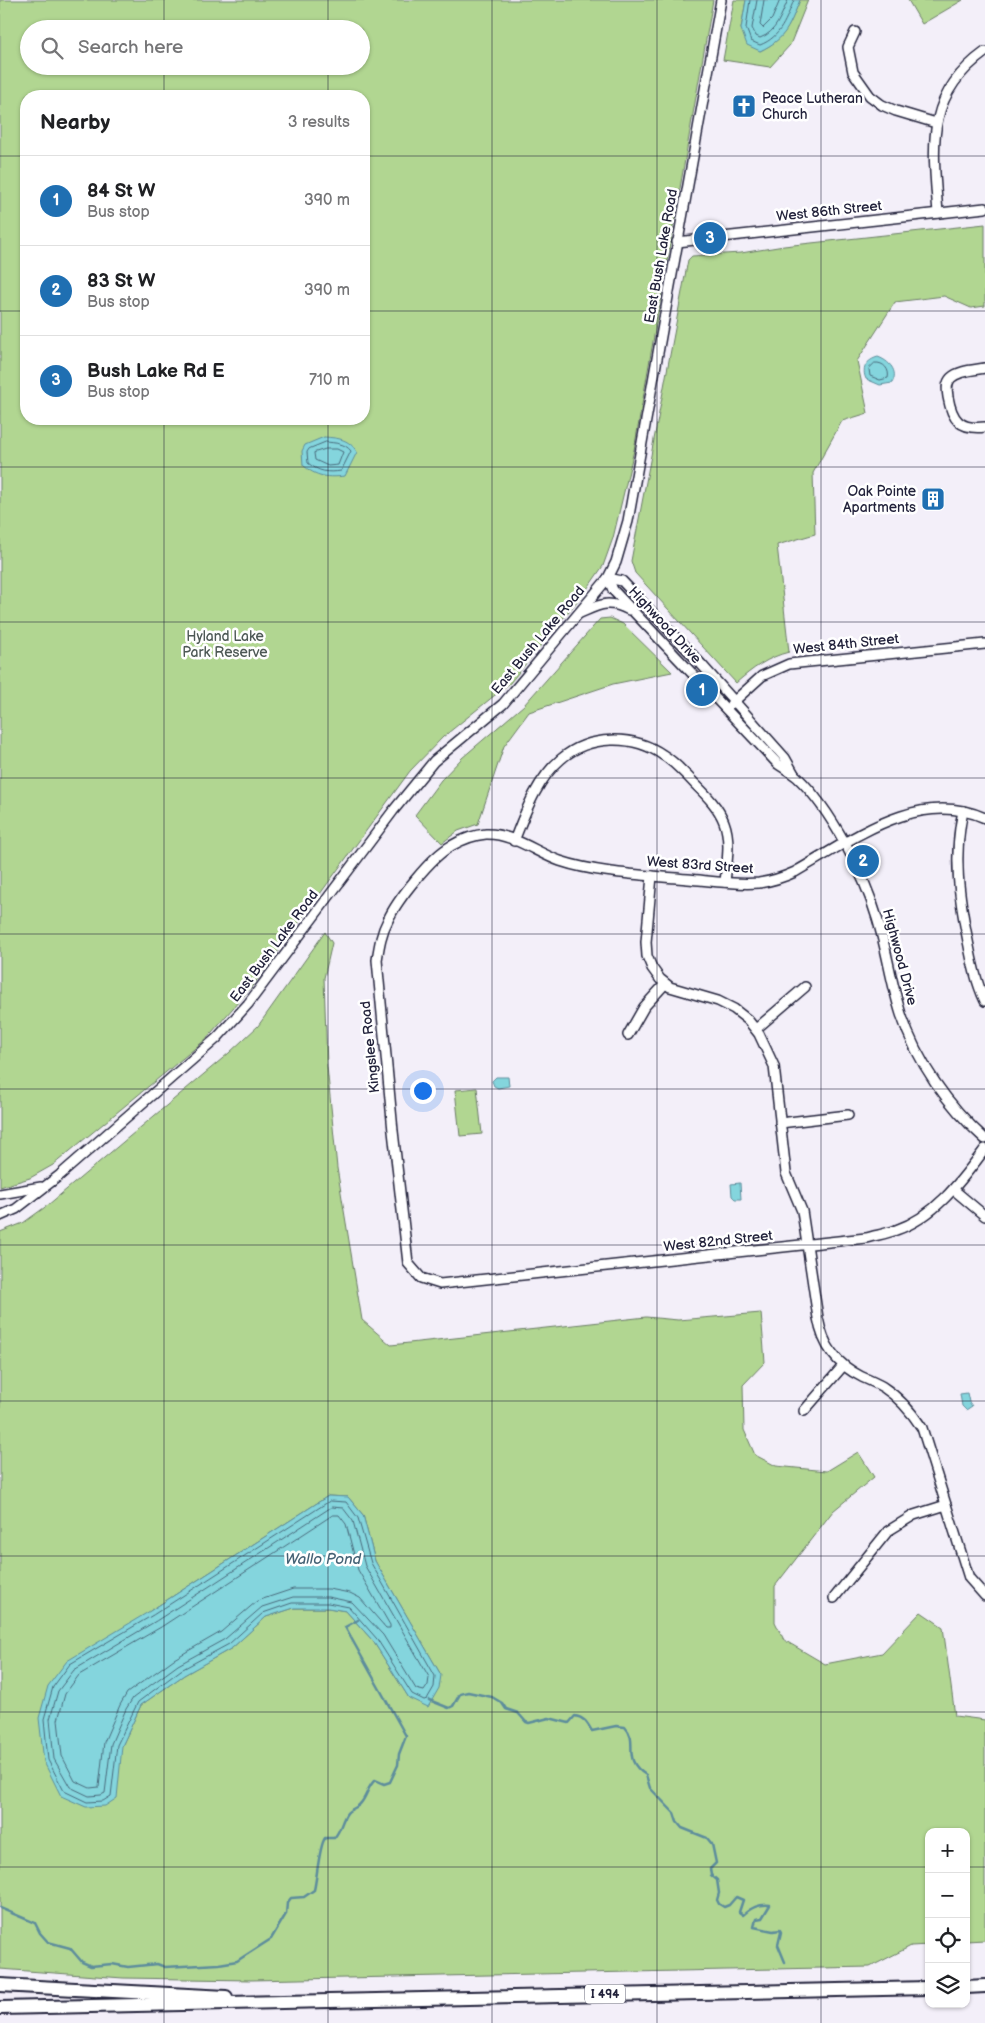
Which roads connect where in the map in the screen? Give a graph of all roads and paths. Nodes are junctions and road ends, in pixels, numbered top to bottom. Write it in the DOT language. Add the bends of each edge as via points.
graph roads {
  1 [pos="722,0"];
  2 [pos="855,32"];
  3 [pos="985,52"];
  4 [pos="936,123"];
  5 [pos="985,208"];
  6 [pos="938,213"];
  7 [pos="677,242"];
  8 [pos="985,368"];
  9 [pos="985,427"];
  10 [pos="608,578"];
  11 [pos="635,613"];
  12 [pos="578,614"];
  13 [pos="985,644"];
  14 [pos="735,700"];
  15 [pos="726,709"];
  16 [pos="796,777"];
  17 [pos="963,811"];
  18 [pos="985,818"];
  19 [pos="463,840"];
  20 [pos="514,841"];
  21 [pos="844,844"];
  22 [pos="652,876"];
  23 [pos="725,882"];
  24 [pos="666,984"];
  25 [pos="805,987"];
  26 [pos="985,1001"];
  27 [pos="756,1029"];
  28 [pos="628,1035"];
  29 [pos="848,1115"];
  30 [pos="780,1123"];
  31 [pos="985,1139"];
  32 [pos="985,1149"];
  33 [pos="43,1187"];
  34 [pos="954,1190"];
  35 [pos="0,1194"];
  36 [pos="0,1216"];
  37 [pos="985,1216"];
  38 [pos="807,1245"];
  39 [pos="421,1278"];
  40 [pos="842,1366"];
  41 [pos="804,1411"];
  42 [pos="946,1505"];
  43 [pos="985,1596"];
  44 [pos="834,1598"];
  45 [pos="0,1986"];
  46 [pos="985,1986"];
  47 [pos="970,1987"];
  48 [pos="925,1988"];
  49 [pos="281,2001"];
  50 [pos="0,2008"];
  1 -- 7 [label="street, East Bush Lake Road"];
  2 -- 4 [label="street" via="848,47 853,72 870,96 896,112"];
  3 -- 4 [label="street" via="949,90"];
  4 -- 6 [label="street" via="933,146"];
  5 -- 6 [label="street, West 86th Street"];
  6 -- 7 [label="street, West 86th Street"];
  7 -- 10 [label="street, East Bush Lake Road" via="628,521"];
  8 -- 9 [label="street" via="951,378 947,392 950,411 960,423 975,428"];
  10 -- 11 [label="street, Highwood Drive" via="614,590"];
  10 -- 12 [label="street, East Bush Lake Road"];
  10 -- 14 [label="street, Highwood Drive" via="622,581"];
  11 -- 12 [label="street" via="607,603"];
  11 -- 15 [label="street, Highwood Drive"];
  12 -- 33 [label="street, East Bush Lake Road" via="503,704 434,761 248,1004 217,1038 101,1141"];
  13 -- 14 [label="street, West 84th Street" via="789,664 762,676"];
  14 -- 15 [label="street, West 84th Street"];
  14 -- 16 [label="street, Highwood Drive" via="785,758"];
  15 -- 16 [label="street, Highwood Drive" via="778,764"];
  16 -- 21 [label="street, Highwood Drive" via="814,796"];
  17 -- 18 [label="street, West 83rd Street"];
  17 -- 21 [label="street, West 83rd Street" via="920,810 899,815"];
  17 -- 26 [label="street" via="957,855 960,903 973,966"];
  19 -- 20 [label="street, West 83rd Street" via="488,834"];
  19 -- 39 [label="street, Kingslee Road" via="440,854 396,904 380,941 377,960 408,1263"];
  20 -- 22 [label="street, West 83rd Street" via="561,861"];
  20 -- 23 [label="street" via="538,786 561,759 594,742 629,741 663,754 718,809 727,836"];
  21 -- 23 [label="street, West 83rd Street" via="778,879 760,883"];
  21 -- 31 [label="street, Highwood Drive" via="877,917 902,1015 915,1046 949,1101"];
  22 -- 23 [label="street, West 83rd Street"];
  22 -- 24 [label="street" via="647,956 652,968"];
  24 -- 27 [label="street" via="718,1001 734,1009"];
  24 -- 28 [label="street" via="644,1007"];
  25 -- 27 [label="street"];
  27 -- 30 [label="street" via="774,1066"];
  29 -- 30 [label="street"];
  30 -- 38 [label="street" via="786,1173 802,1211"];
  32 -- 34 [label="street, West 82nd Street"];
  33 -- 35 [label="street, East Bush Lake Road"];
  33 -- 36 [label="street, East Bush Lake Road" via="16,1209"];
  34 -- 37 [label="street"];
  34 -- 38 [label="street, West 82nd Street" via="923,1216 897,1230 866,1238"];
  38 -- 39 [label="street, West 82nd Street" via="440,1284"];
  38 -- 40 [label="street" via="821,1334 827,1348"];
  40 -- 41 [label="street"];
  40 -- 42 [label="street" via="880,1385 911,1411 922,1428"];
  42 -- 43 [label="street" via="968,1578"];
  42 -- 44 [label="street" via="914,1515 888,1531"];
  45 -- 49 [label="highway" via="200,1994"];
  46 -- 47 [label="highway"];
  48 -- 49 [label="highway, I 494"];
  49 -- 50 [label="highway, I 494"];
}
